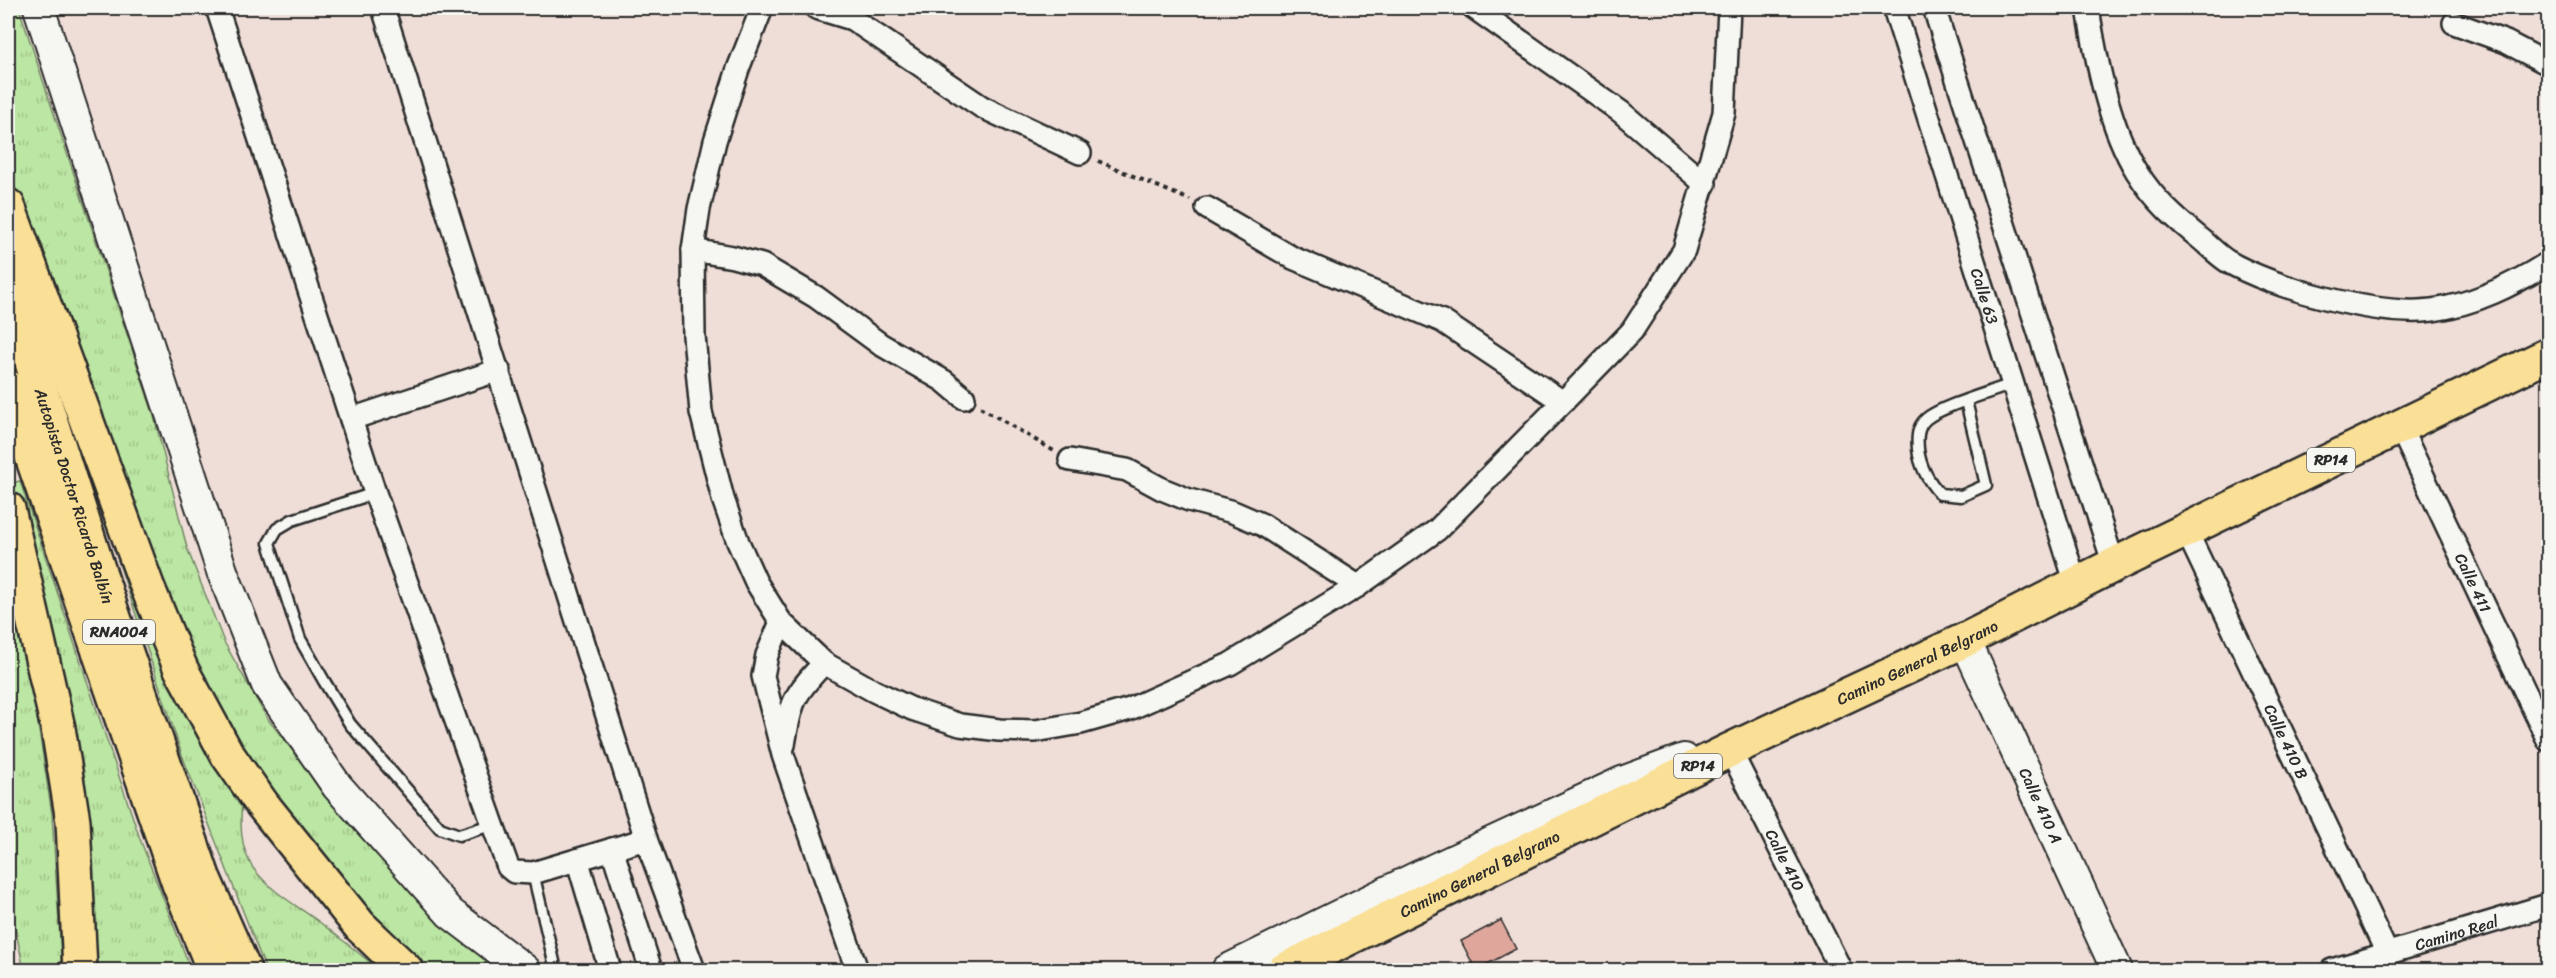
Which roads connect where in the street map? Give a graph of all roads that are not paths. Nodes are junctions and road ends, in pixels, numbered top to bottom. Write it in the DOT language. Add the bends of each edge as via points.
graph roads {
  1 [pos="39,8"];
  2 [pos="218,8"];
  3 [pos="383,8"];
  4 [pos="762,8"];
  5 [pos="816,8"];
  6 [pos="1474,8"];
  7 [pos="1729,8"];
  8 [pos="1894,8"];
  9 [pos="1934,8"];
  10 [pos="2088,8"];
  11 [pos="2454,23"];
  12 [pos="2548,64"];
  13 [pos="1080,153"];
  14 [pos="1705,184"];
  15 [pos="8,206"];
  16 [pos="1207,208"];
  17 [pos="693,250"];
  18 [pos="2548,263"];
  19 [pos="8,288"];
  20 [pos="2548,355"];
  21 [pos="499,370"];
  22 [pos="2012,384"];
  23 [pos="8,387"];
  24 [pos="964,398"];
  25 [pos="1966,401"];
  26 [pos="1563,402"];
  27 [pos="351,419"];
  28 [pos="2400,427"];
  29 [pos="1070,460"];
  30 [pos="375,493"];
  31 [pos="8,509"];
  32 [pos="2186,530"];
  33 [pos="2114,565"];
  34 [pos="2076,585"];
  35 [pos="1358,586"];
  36 [pos="781,622"];
  37 [pos="1965,640"];
  38 [pos="825,663"];
  39 [pos="2548,740"];
  40 [pos="1730,750"];
  41 [pos="783,755"];
  42 [pos="491,825"];
  43 [pos="646,839"];
  44 [pos="612,849"];
  45 [pos="578,862"];
  46 [pos="533,873"];
  47 [pos="2548,905"];
  48 [pos="2387,954"];
  49 [pos="80,970"];
  50 [pos="214,970"];
  51 [pos="244,970"];
  52 [pos="406,970"];
  53 [pos="525,970"];
  54 [pos="556,970"];
  55 [pos="610,970"];
  56 [pos="651,970"];
  57 [pos="694,970"];
  58 [pos="856,970"];
  59 [pos="1227,970"];
  60 [pos="1284,970"];
  61 [pos="1841,970"];
  62 [pos="2117,970"];
  63 [pos="2332,970"];
  1 -- 53 [label="street" via="222,571 267,685 337,786 450,913"];
  2 -- 27 [label="street"];
  3 -- 21 [label="street"];
  4 -- 17 [label="street" via="716,141"];
  5 -- 13 [label="street" via="852,19 982,107"];
  6 -- 14 [label="street" via="1621,112"];
  7 -- 14 [label="street" via="1724,113"];
  8 -- 22 [label="street, Calle 63"];
  9 -- 33 [label="street"];
  10 -- 18 [label="street" via="2115,126 2136,171 2162,207 2226,261 2292,289 2385,311 2432,310 2485,297"];
  11 -- 12 [label="street" via="2506,42"];
  14 -- 26 [label="street" via="1684,250 1661,289 1632,331"];
  15 -- 52 [label="main road" via="147,586 182,669 227,754 262,804 360,926"];
  16 -- 26 [label="street" via="1293,258 1442,321"];
  17 -- 24 [label="street" via="762,265 816,297 880,344 944,381"];
  17 -- 36 [label="street" via="694,336 701,412 738,542 756,582"];
  19 -- 51 [label="main road, Autopista Doctor Ricardo Balbín / RNA004" via="106,594 203,877"];
  20 -- 28 [label="main road, Camino General Belgrano / RP14"];
  21 -- 27 [label="street"];
  21 -- 43 [label="street"];
  22 -- 25 [label="lane"];
  22 -- 34 [label="street, Calle 63"];
  23 -- 50 [label="main road, Autopista Doctor Ricardo Balbín / RNA004" via="179,884"];
  25 -- 25 [label="lane" via="1926,420 1916,435 1920,464 1940,494 1961,496 1986,485"];
  26 -- 35 [label="street" via="1437,530"];
  27 -- 30 [label="street"];
  28 -- 32 [label="main road, Camino General Belgrano / RP14"];
  28 -- 39 [label="street, Calle 411"];
  29 -- 35 [label="street" via="1127,470 1189,500 1263,525"];
  30 -- 42 [label="street"];
  30 -- 42 [label="lane" via="292,520 277,529 269,543 300,639 350,724 440,828 459,835"];
  31 -- 49 [label="main road" via="58,728 73,821"];
  32 -- 33 [label="main road, Camino General Belgrano / RP14"];
  32 -- 48 [label="street, Calle 410 B"];
  33 -- 34 [label="main road, Camino General Belgrano / RP14"];
  34 -- 37 [label="main road, Camino General Belgrano / RP14"];
  35 -- 38 [label="street" via="1230,664 1130,709 1035,731 960,725 912,709"];
  36 -- 38 [label="street"];
  36 -- 41 [label="street" via="763,676"];
  37 -- 40 [label="main road, Camino General Belgrano / RP14"];
  37 -- 62 [label="street, Calle 410 A"];
  38 -- 41 [label="street" via="802,686 790,709"];
  40 -- 59 [label="street" via="1703,752 1622,782"];
  40 -- 60 [label="main road, Camino General Belgrano / RP14"];
  40 -- 61 [label="street, Calle 410"];
  41 -- 58 [label="street"];
  42 -- 46 [label="street" via="508,867 514,872"];
  43 -- 44 [label="street"];
  43 -- 57 [label="street"];
  44 -- 45 [label="street"];
  44 -- 56 [label="street"];
  45 -- 46 [label="street"];
  45 -- 55 [label="street"];
  46 -- 54 [label="lane"];
  47 -- 48 [label="street, Camino Real"];
  48 -- 63 [label="street, Camino Real"];
}
